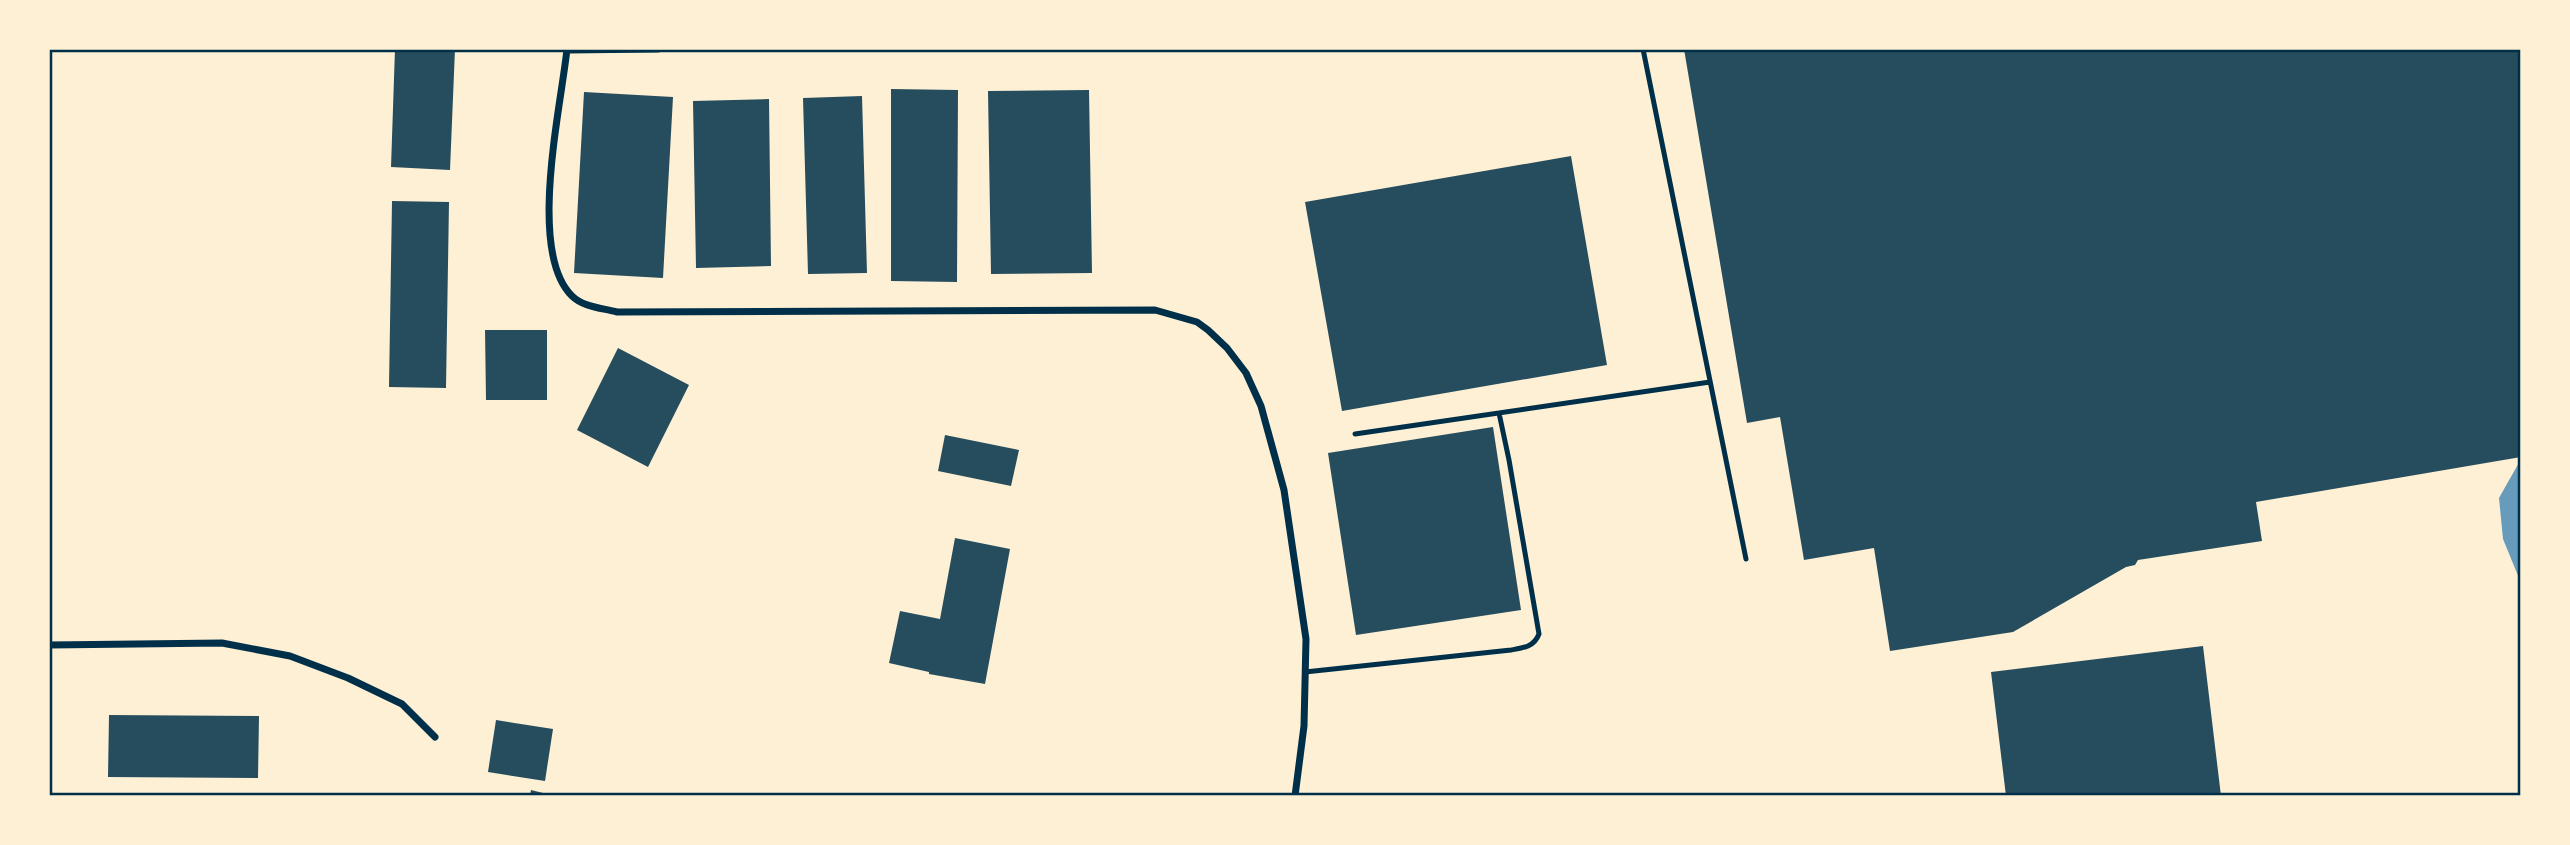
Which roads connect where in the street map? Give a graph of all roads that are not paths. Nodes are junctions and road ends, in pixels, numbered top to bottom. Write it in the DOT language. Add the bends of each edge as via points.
graph roads {
  1 [pos="658,49"];
  2 [pos="1643,49"];
  3 [pos="567,50"];
  4 [pos="1710,382"];
  5 [pos="1499,413"];
  6 [pos="1355,434"];
  7 [pos="1746,559"];
  8 [pos="49,645"];
  9 [pos="1305,672"];
  10 [pos="435,737"];
  11 [pos="1295,796"];
  1 -- 3 [label="street"];
  2 -- 4 [label="lane"];
  3 -- 9 [label="street" via="548,207 557,271 579,301 617,312 1156,310 1197,322 1208,330 1246,373 1261,406 1284,490 1306,639"];
  4 -- 5 [label="lane"];
  4 -- 7 [label="lane"];
  5 -- 6 [label="lane"];
  5 -- 9 [label="lane" via="1539,634 1536,641 1511,650"];
  8 -- 10 [label="street" via="222,643 290,656 402,704"];
  9 -- 11 [label="street"];
}
